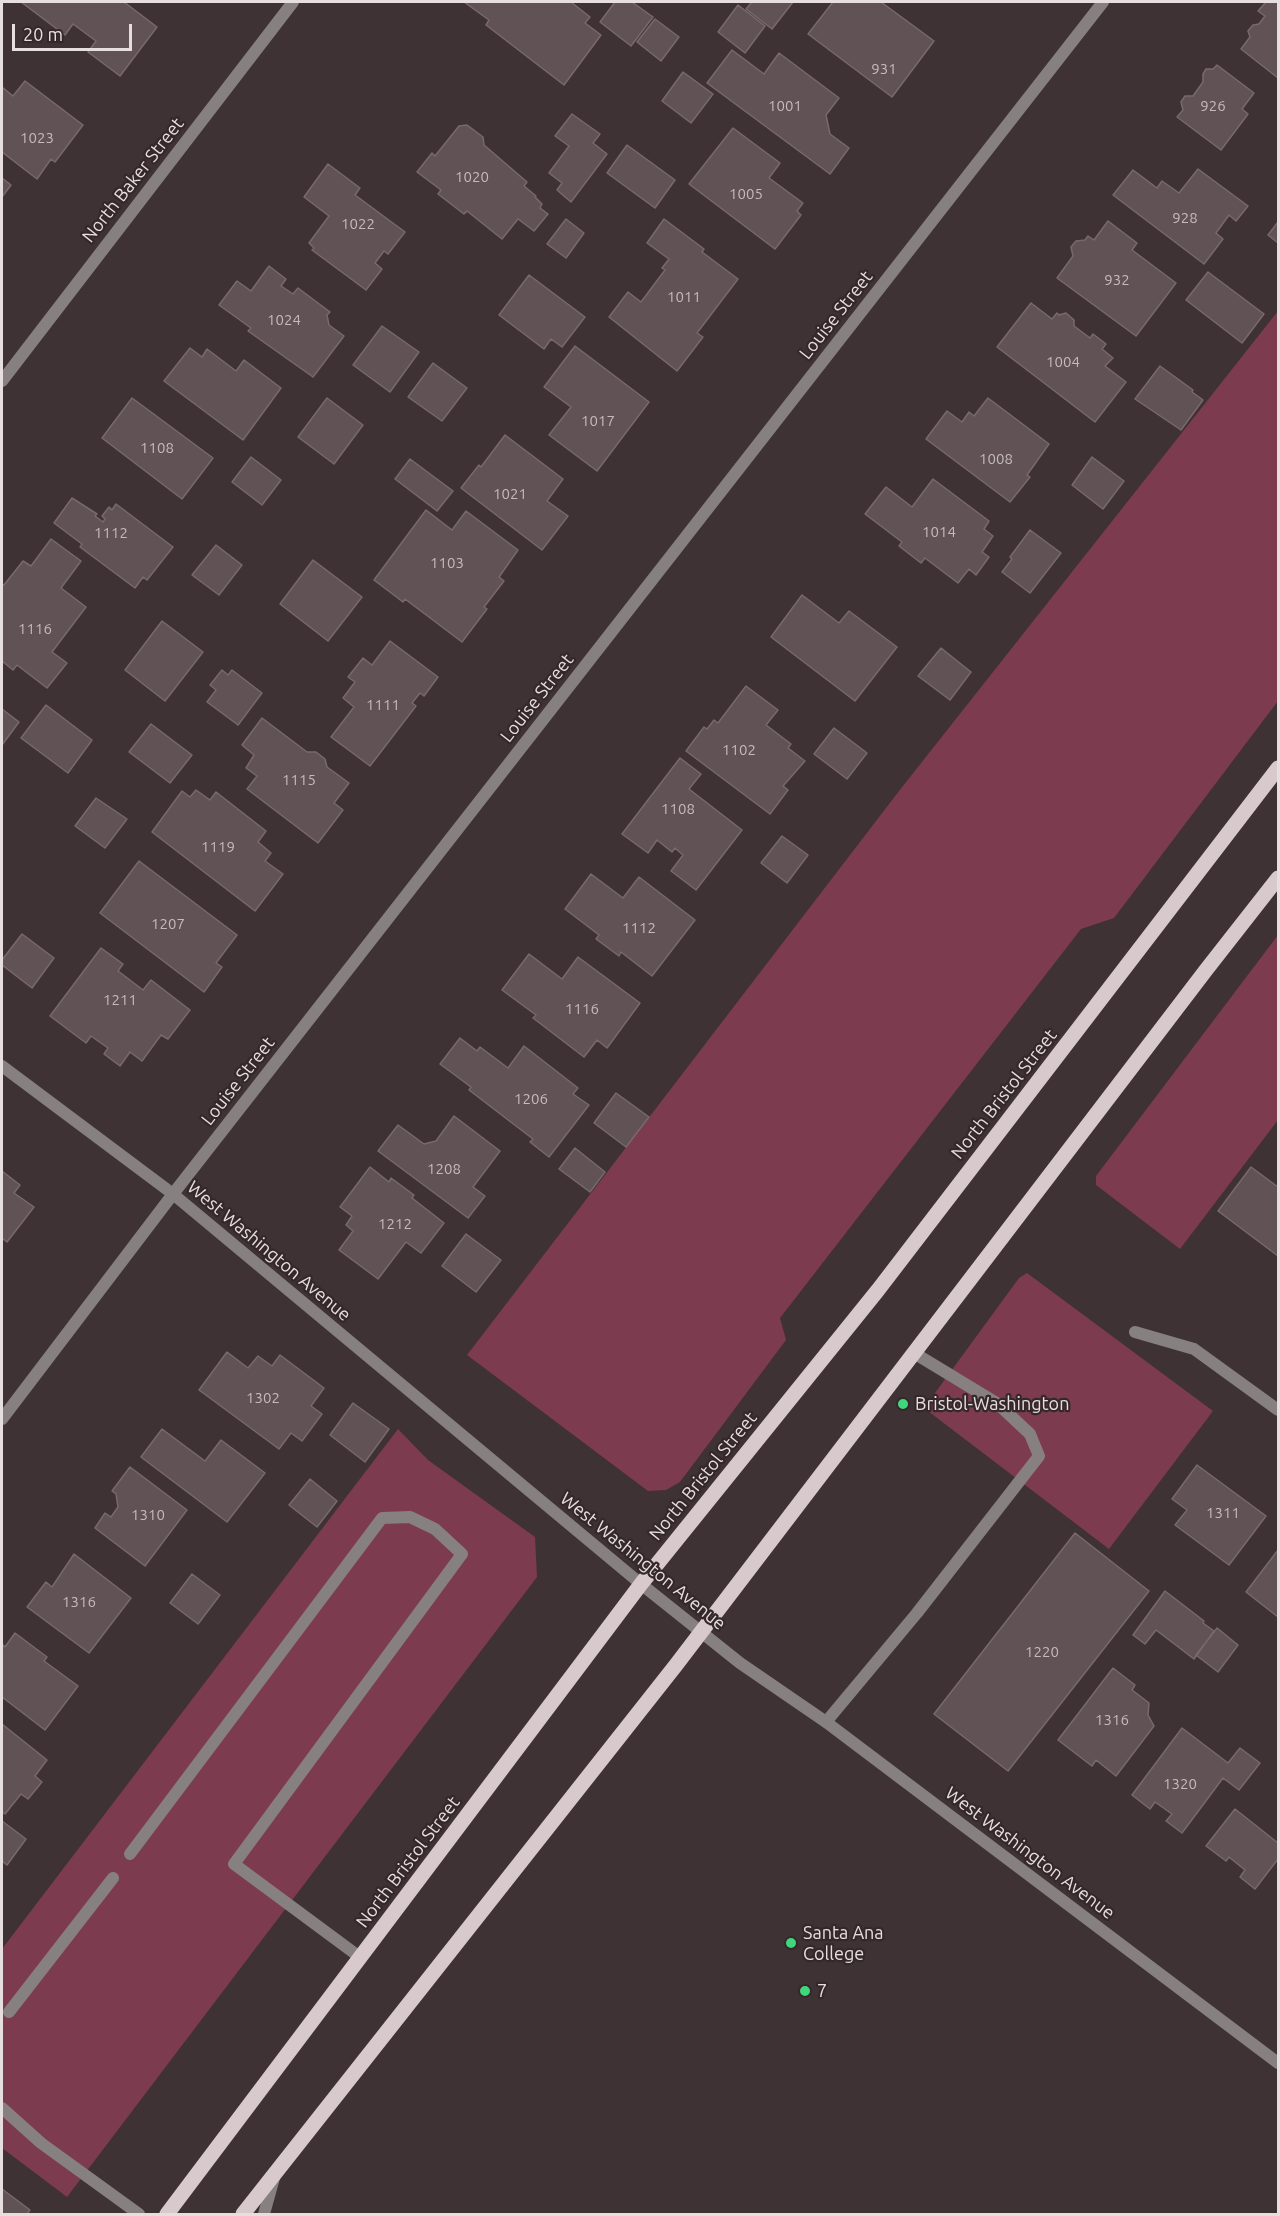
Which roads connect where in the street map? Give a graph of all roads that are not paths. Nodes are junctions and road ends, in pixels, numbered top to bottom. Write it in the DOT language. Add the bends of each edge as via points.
graph roads {
  1 [pos="293,2"];
  2 [pos="1103,2"];
  3 [pos="2,381"];
  4 [pos="1278,768"];
  5 [pos="1278,878"];
  6 [pos="2,1066"];
  7 [pos="173,1194"];
  8 [pos="1135,1332"];
  9 [pos="914,1353"];
  10 [pos="1278,1410"];
  11 [pos="2,1419"];
  12 [pos="641,1584"];
  13 [pos="700,1631"];
  14 [pos="826,1722"];
  15 [pos="130,1854"];
  16 [pos="113,1878"];
  17 [pos="360,1958"];
  18 [pos="9,2012"];
  19 [pos="1278,2063"];
  20 [pos="2,2108"];
  21 [pos="275,2173"];
  22 [pos="139,2214"];
  23 [pos="166,2214"];
  24 [pos="243,2214"];
  25 [pos="264,2214"];
  1 -- 3 [label="street, North Baker Street"];
  2 -- 7 [label="street, Louise Street"];
  4 -- 12 [label="main road, North Bristol Street" via="878,1290"];
  5 -- 9 [label="main road"];
  6 -- 7 [label="street, West Washington Avenue"];
  7 -- 11 [label="street, Louise Street"];
  7 -- 12 [label="street, West Washington Avenue"];
  8 -- 10 [label="street" via="1194,1349"];
  9 -- 13 [label="main road"];
  9 -- 14 [label="street" via="998,1404 1030,1434 1039,1456"];
  12 -- 13 [label="street, West Washington Avenue"];
  12 -- 17 [label="main road, North Bristol Street"];
  13 -- 14 [label="street, West Washington Avenue"];
  13 -- 21 [label="main road"];
  14 -- 19 [label="street, West Washington Avenue"];
  15 -- 17 [label="street" via="382,1518 410,1517 435,1529 462,1554 234,1864"];
  16 -- 18 [label="street"];
  17 -- 23 [label="main road, North Bristol Street"];
  20 -- 22 [label="street" via="40,2143"];
  21 -- 24 [label="main road"];
  21 -- 25 [label="street"];
}
